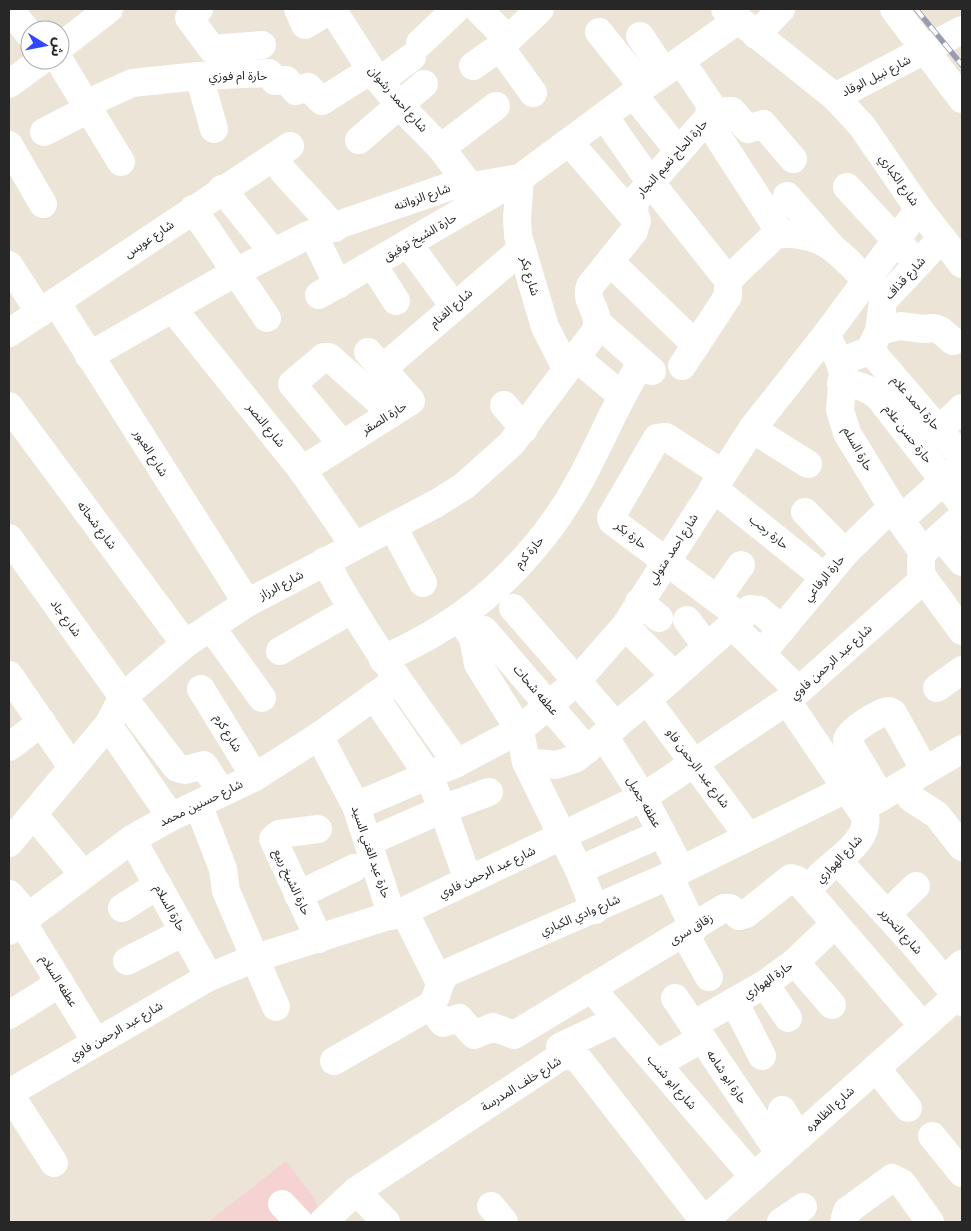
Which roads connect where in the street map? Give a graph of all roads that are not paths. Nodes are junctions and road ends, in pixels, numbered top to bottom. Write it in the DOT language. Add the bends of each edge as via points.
graph roads {
  1 [pos="109,9"];
  2 [pos="199,9"];
  3 [pos="332,9"];
  4 [pos="456,9"];
  5 [pos="478,9"];
  6 [pos="540,9"];
  7 [pos="781,9"];
  8 [pos="894,9"];
  9 [pos="12,11"];
  10 [pos="301,17"];
  11 [pos="740,21"];
  12 [pos="20,22"];
  13 [pos="962,30"];
  14 [pos="599,32"];
  15 [pos="640,36"];
  16 [pos="70,39"];
  17 [pos="504,43"];
  18 [pos="262,44"];
  19 [pos="926,50"];
  20 [pos="473,66"];
  21 [pos="28,70"];
  22 [pos="65,70"];
  23 [pos="199,76"];
  24 [pos="376,76"];
  25 [pos="655,78"];
  26 [pos="9,84"];
  27 [pos="424,84"];
  28 [pos="533,93"];
  29 [pos="835,97"];
  30 [pos="962,99"];
  31 [pos="400,106"];
  32 [pos="496,106"];
  33 [pos="87,107"];
  34 [pos="604,116"];
  35 [pos="708,119"];
  36 [pos="214,129"];
  37 [pos="44,132"];
  38 [pos="360,140"];
  39 [pos="669,140"];
  40 [pos="570,143"];
  41 [pos="9,145"];
  42 [pos="438,153"];
  43 [pos="793,158"];
  44 [pos="121,162"];
  45 [pos="520,178"];
  46 [pos="651,183"];
  47 [pos="468,185"];
  48 [pos="847,187"];
  49 [pos="222,189"];
  50 [pos="787,196"];
  51 [pos="44,204"];
  52 [pos="193,208"];
  53 [pos="919,208"];
  54 [pos="637,222"];
  55 [pos="324,231"];
  56 [pos="781,234"];
  57 [pos="942,238"];
  58 [pos="896,240"];
  59 [pos="409,245"];
  60 [pos="831,246"];
  61 [pos="522,249"];
  62 [pos="273,252"];
  63 [pos="610,262"];
  64 [pos="918,264"];
  65 [pos="962,264"];
  66 [pos="9,265"];
  67 [pos="373,265"];
  68 [pos="236,272"];
  69 [pos="728,280"];
  70 [pos="866,280"];
  71 [pos="396,301"];
  72 [pos="453,306"];
  73 [pos="48,307"];
  74 [pos="173,309"];
  75 [pos="267,318"];
  76 [pos="598,324"];
  77 [pos="9,333"];
  78 [pos="826,334"];
  79 [pos="874,340"];
  80 [pos="953,342"];
  81 [pos="89,356"];
  82 [pos="375,360"];
  83 [pos="571,363"];
  84 [pos="840,372"];
  85 [pos="621,394"];
  86 [pos="504,405"];
  87 [pos="9,406"];
  88 [pos="962,408"];
  89 [pos="392,413"];
  90 [pos="524,429"];
  91 [pos="752,429"];
  92 [pos="939,430"];
  93 [pos="17,435"];
  94 [pos="342,444"];
  95 [pos="962,457"];
  96 [pos="808,464"];
  97 [pos="302,470"];
  98 [pos="953,473"];
  99 [pos="718,481"];
  100 [pos="962,504"];
  101 [pos="804,512"];
  102 [pos="896,513"];
  103 [pos="962,517"];
  104 [pos="392,527"];
  105 [pos="9,538"];
  106 [pos="932,544"];
  107 [pos="354,545"];
  108 [pos="845,553"];
  109 [pos="325,561"];
  110 [pos="665,562"];
  111 [pos="962,562"];
  112 [pos="741,565"];
  113 [pos="824,577"];
  114 [pos="924,579"];
  115 [pos="423,583"];
  116 [pos="718,599"];
  117 [pos="247,604"];
  118 [pos="513,608"];
  119 [pos="351,610"];
  120 [pos="459,617"];
  121 [pos="687,620"];
  122 [pos="736,621"];
  123 [pos="625,626"];
  124 [pos="211,627"];
  125 [pos="782,629"];
  126 [pos="484,630"];
  127 [pos="962,631"];
  128 [pos="185,644"];
  129 [pos="707,646"];
  130 [pos="280,651"];
  131 [pos="761,654"];
  132 [pos="390,670"];
  133 [pos="962,670"];
  134 [pos="9,675"];
  135 [pos="674,675"];
  136 [pos="576,682"];
  137 [pos="938,688"];
  138 [pos="201,689"];
  139 [pos="374,696"];
  140 [pos="793,696"];
  141 [pos="123,697"];
  142 [pos="262,698"];
  143 [pos="647,700"];
  144 [pos="550,706"];
  145 [pos="42,722"];
  146 [pos="108,725"];
  147 [pos="519,730"];
  148 [pos="319,736"];
  149 [pos="602,738"];
  150 [pos="9,747"];
  151 [pos="962,749"];
  152 [pos="526,762"];
  153 [pos="457,763"];
  154 [pos="695,763"];
  155 [pos="72,767"];
  156 [pos="925,771"];
  157 [pos="428,775"];
  158 [pos="254,777"];
  159 [pos="642,785"];
  160 [pos="488,792"];
  161 [pos="872,795"];
  162 [pos="210,799"];
  163 [pos="356,806"];
  164 [pos="443,809"];
  165 [pos="32,814"];
  166 [pos="171,817"];
  167 [pos="318,828"];
  168 [pos="662,833"];
  169 [pos="748,836"];
  170 [pos="562,837"];
  171 [pos="132,839"];
  172 [pos="368,842"];
  173 [pos="9,843"];
  174 [pos="962,847"];
  175 [pos="838,860"];
  176 [pos="354,868"];
  177 [pos="579,870"];
  178 [pos="675,873"];
  179 [pos="84,874"];
  180 [pos="468,880"];
  181 [pos="158,885"];
  182 [pos="916,886"];
  183 [pos="808,892"];
  184 [pos="9,894"];
  185 [pos="298,895"];
  186 [pos="122,908"];
  187 [pos="595,910"];
  188 [pos="398,914"];
  189 [pos="887,914"];
  190 [pos="19,922"];
  191 [pos="835,924"];
  192 [pos="689,931"];
  193 [pos="184,932"];
  194 [pos="319,939"];
  195 [pos="256,958"];
  196 [pos="128,961"];
  197 [pos="796,962"];
  198 [pos="209,977"];
  199 [pos="708,977"];
  200 [pos="60,983"];
  201 [pos="765,984"];
  202 [pos="956,986"];
  203 [pos="591,988"];
  204 [pos="435,994"];
  205 [pos="675,998"];
  206 [pos="734,1003"];
  207 [pos="832,1005"];
  208 [pos="276,1007"];
  209 [pos="9,1015"];
  210 [pos="788,1018"];
  211 [pos="617,1020"];
  212 [pos="923,1026"];
  213 [pos="697,1032"];
  214 [pos="96,1042"];
  215 [pos="762,1056"];
  216 [pos="560,1057"];
  217 [pos="334,1061"];
  218 [pos="657,1064"];
  219 [pos="876,1068"];
  220 [pos="738,1093"];
  221 [pos="10,1096"];
  222 [pos="908,1108"];
  223 [pos="782,1110"];
  224 [pos="700,1114"];
  225 [pos="932,1136"];
  226 [pos="789,1146"];
  227 [pos="54,1163"];
  228 [pos="962,1173"];
  229 [pos="754,1177"];
  230 [pos="356,1191"];
  231 [pos="803,1207"];
  232 [pos="323,1222"];
  233 [pos="386,1222"];
  234 [pos="703,1222"];
  235 [pos="781,1222"];
  236 [pos="844,1222"];
  237 [pos="930,1222"];
  1 -- 16 [label="street"];
  2 -- 18 [label="street" via="189,18 212,49"];
  3 -- 10 [label="street"];
  3 -- 24 [label="street, شارع احمد رشوان"];
  4 -- 24 [label="street" via="416,50"];
  5 -- 17 [label="street"];
  6 -- 17 [label="street"];
  7 -- 11 [label="street, شارع الزواتنه"];
  8 -- 19 [label="street"];
  9 -- 12 [label="street"];
  11 -- 25 [label="street, شارع الزواتنه"];
  11 -- 29 [label="street, شارع نبيل الوقاد"];
  13 -- 19 [label="street, شارع نبيل الوقاد"];
  14 -- 25 [label="street"];
  15 -- 25 [label="street"];
  17 -- 20 [label="street"];
  17 -- 28 [label="street"];
  19 -- 29 [label="street, شارع نبيل الوقاد"];
  19 -- 30 [label="street"];
  21 -- 26 [label="street"];
  22 -- 33 [label="street"];
  23 -- 24 [label="street, حارة ام فوزي" via="272,74 275,81 286,80 296,91 308,86 322,101"];
  23 -- 33 [label="street, حارة ام فوزي" via="132,83"];
  23 -- 36 [label="street"];
  24 -- 31 [label="street, شارع احمد رشوان"];
  25 -- 34 [label="street, شارع الزواتنه"];
  25 -- 35 [label="street, حارة الحاج نعيم النجار" via="710,104"];
  25 -- 39 [label="street"];
  27 -- 31 [label="street"];
  29 -- 53 [label="street, شارع الكباري" via="862,126"];
  31 -- 38 [label="street"];
  31 -- 42 [label="street, شارع احمد رشوان"];
  32 -- 42 [label="street"];
  33 -- 37 [label="street, حارة ام فوزي"];
  33 -- 44 [label="street"];
  34 -- 40 [label="street, شارع الزواتنه"];
  34 -- 46 [label="street"];
  35 -- 43 [label="street" via="728,110 748,129 763,124"];
  35 -- 46 [label="street, حارة الحاج نعيم النجار"];
  35 -- 56 [label="street"];
  40 -- 45 [label="street, شارع الزواتنه"];
  40 -- 54 [label="street"];
  41 -- 51 [label="street"];
  42 -- 47 [label="street, شارع احمد رشوان"];
  45 -- 47 [label="street, شارع الزواتنه"];
  45 -- 59 [label="street, حارة الشيخ توفيق"];
  45 -- 61 [label="street, شارع بكر" via="517,219"];
  46 -- 54 [label="street, حارة الحاج نعيم النجار" via="634,202"];
  46 -- 69 [label="street"];
  47 -- 55 [label="street, شارع الزواتنه" via="451,186"];
  48 -- 58 [label="street"];
  49 -- 52 [label="street, شارع عويس"];
  49 -- 55 [label="street, شارع عويس" via="286,158"];
  49 -- 62 [label="street"];
  50 -- 60 [label="street"];
  52 -- 68 [label="street"];
  52 -- 73 [label="street, شارع عويس"];
  53 -- 57 [label="street, شارع الكباري"];
  53 -- 58 [label="street, شارع احمد متولي"];
  54 -- 63 [label="street" via="634,231"];
  55 -- 62 [label="street, شارع الزواتنه"];
  55 -- 67 [label="street, حارة الشيخ توفيق" via="328,290"];
  56 -- 60 [label="street"];
  56 -- 69 [label="street" via="774,236"];
  57 -- 64 [label="street, شارع قذاف"];
  57 -- 65 [label="street, شارع الكباري"];
  58 -- 64 [label="street"];
  58 -- 70 [label="street, شارع احمد متولي"];
  59 -- 67 [label="street, حارة الشيخ توفيق"];
  59 -- 72 [label="street"];
  60 -- 70 [label="street"];
  61 -- 72 [label="street, شارع الغنام"];
  61 -- 83 [label="street, شارع بكر" via="542,320"];
  62 -- 68 [label="street, شارع الزواتنه"];
  63 -- 69 [label="street" via="689,356 728,296"];
  63 -- 76 [label="street" via="588,291"];
  64 -- 79 [label="street, شارع قذاف" via="883,301"];
  66 -- 73 [label="street, شارع العبور"];
  67 -- 71 [label="street"];
  68 -- 74 [label="street, شارع الزواتنه"];
  68 -- 75 [label="street"];
  70 -- 78 [label="street, شارع احمد متولي"];
  72 -- 82 [label="street, شارع الغنام"];
  73 -- 77 [label="street, شارع عويس"];
  73 -- 81 [label="street, شارع العبور"];
  74 -- 81 [label="street, شارع الزواتنه"];
  74 -- 97 [label="street, شارع النصر"];
  76 -- 83 [label="street"];
  76 -- 85 [label="street, حارة كرم" via="647,366"];
  78 -- 84 [label="street, حارة السلم"];
  78 -- 91 [label="street, شارع احمد متولي"];
  79 -- 80 [label="street" via="900,326 934,328"];
  79 -- 84 [label="street" via="851,358"];
  79 -- 92 [label="street, حارة احمد علام"];
  81 -- 117 [label="street, شارع العبور"];
  82 -- 89 [label="street, حارة الصقر" via="411,399"];
  83 -- 85 [label="street"];
  83 -- 90 [label="street, شارع الرزاز"];
  84 -- 98 [label="street, حارة حسن علام" via="854,384 878,396"];
  84 -- 102 [label="street, حارة السلم" via="840,410 847,433"];
  85 -- 120 [label="street, حارة كرم" via="578,484 554,522 494,589"];
  86 -- 90 [label="street"];
  87 -- 93 [label="street, شارع شحاته"];
  88 -- 92 [label="street"];
  89 -- 94 [label="street, حارة الصقر"];
  89 -- 94 [label="street" via="329,357 324,357 292,384"];
  90 -- 104 [label="street, شارع الرزاز" via="464,486"];
  91 -- 96 [label="street"];
  91 -- 99 [label="street, شارع احمد متولي"];
  92 -- 95 [label="street, حارة احمد علام"];
  93 -- 128 [label="street, شارع شحاته"];
  94 -- 97 [label="street, حارة الصقر"];
  97 -- 107 [label="street, شارع النصر"];
  98 -- 100 [label="street, حارة حسن علام"];
  98 -- 102 [label="street, حارة الرفاعي"];
  99 -- 110 [label="street, شارع احمد متولي"];
  99 -- 110 [label="street, حارة بكر" via="666,437 656,438 610,517"];
  99 -- 113 [label="street, حارة رجب"];
  101 -- 108 [label="street"];
  102 -- 106 [label="street, حارة السلم"];
  102 -- 108 [label="street, حارة الرفاعي"];
  103 -- 106 [label="street"];
  104 -- 107 [label="street, شارع الرزاز"];
  104 -- 115 [label="street"];
  105 -- 141 [label="street, شارع جاد"];
  106 -- 111 [label="street, حارة السلم"];
  106 -- 114 [label="street" via="920,565"];
  107 -- 109 [label="street, شارع الرزاز"];
  108 -- 113 [label="street, حارة الرفاعي"];
  109 -- 117 [label="street, شارع الرزاز"];
  109 -- 119 [label="street"];
  110 -- 116 [label="street, حارة بكر"];
  110 -- 123 [label="street, شارع احمد متولي" via="649,610"];
  112 -- 116 [label="street"];
  113 -- 125 [label="street, حارة الرفاعي"];
  114 -- 127 [label="street"];
  114 -- 140 [label="street, شارع عبد الرحمن فاوي"];
  116 -- 122 [label="street, حارة بكر"];
  117 -- 124 [label="street, شارع الرزاز"];
  118 -- 136 [label="street"];
  119 -- 130 [label="street"];
  119 -- 132 [label="street"];
  120 -- 132 [label="street, حارة كرم"];
  120 -- 147 [label="street" via="472,638 478,664"];
  121 -- 129 [label="street"];
  122 -- 125 [label="street" via="755,608"];
  122 -- 129 [label="street"];
  122 -- 131 [label="street, حارة بكر"];
  123 -- 135 [label="street"];
  123 -- 136 [label="street, شارع احمد متولي"];
  124 -- 128 [label="street, شارع الرزاز"];
  124 -- 142 [label="street"];
  125 -- 131 [label="street, حارة الرفاعي"];
  126 -- 144 [label="street, عطفه شحات"];
  128 -- 141 [label="street, شارع الرزاز"];
  129 -- 135 [label="street"];
  131 -- 140 [label="street, شارع الهواري"];
  132 -- 139 [label="street, شارع حسنين محمد"];
  132 -- 153 [label="street"];
  133 -- 137 [label="street"];
  134 -- 145 [label="street"];
  135 -- 143 [label="street"];
  136 -- 144 [label="street, شارع احمد متولي"];
  136 -- 149 [label="street"];
  138 -- 158 [label="street, شارع كرم"];
  139 -- 148 [label="street, شارع حسنين محمد"];
  139 -- 157 [label="street"];
  140 -- 154 [label="street, شارع عبد الرحمن فاوي"];
  140 -- 161 [label="street, شارع الهواري"];
  141 -- 146 [label="street, شارع الرزاز"];
  141 -- 162 [label="street, شارع جاد" via="177,768 185,770 204,765"];
  143 -- 149 [label="street"];
  143 -- 154 [label="street, شارع عبد الرحمن فاو"];
  144 -- 147 [label="street, شارع احمد متولي"];
  144 -- 149 [label="street, عطفه شحات"];
  145 -- 150 [label="street"];
  145 -- 155 [label="street"];
  146 -- 155 [label="street, شارع الرزاز"];
  146 -- 166 [label="street"];
  147 -- 152 [label="street"];
  147 -- 153 [label="street, شارع احمد متولي"];
  148 -- 158 [label="street, شارع حسنين محمد"];
  148 -- 163 [label="street, حارة عبد الغني السيد"];
  149 -- 152 [label="street" via="568,763"];
  149 -- 159 [label="street, عطفه جميل"];
  151 -- 156 [label="street, شارع وادي الكباري"];
  152 -- 170 [label="street"];
  153 -- 157 [label="street, شارع احمد متولي"];
  154 -- 159 [label="street, شارع عبد الرحمن فاوي"];
  154 -- 169 [label="street, شارع عبد الرحمن فاو"];
  155 -- 165 [label="street, شارع الرزاز"];
  156 -- 161 [label="street, شارع وادي الكباري"];
  156 -- 161 [label="street" via="892,713 882,713 850,733 847,740"];
  157 -- 163 [label="street, شارع احمد متولي"];
  157 -- 164 [label="street"];
  158 -- 162 [label="street, شارع حسنين محمد"];
  159 -- 168 [label="street, عطفه جميل"];
  159 -- 170 [label="street, شارع عبد الرحمن فاوي"];
  160 -- 164 [label="street"];
  161 -- 169 [label="street, شارع وادي الكباري"];
  161 -- 174 [label="street" via="911,798 937,815"];
  161 -- 175 [label="street, شارع الهواري" via="864,831"];
  162 -- 166 [label="street, شارع حسنين محمد"];
  162 -- 195 [label="street" via="226,891"];
  163 -- 172 [label="street, حارة عبد الغني السيد"];
  164 -- 172 [label="street"];
  164 -- 180 [label="street"];
  165 -- 173 [label="street, شارع الرزاز"];
  165 -- 179 [label="street"];
  166 -- 171 [label="street, شارع حسنين محمد"];
  167 -- 185 [label="street, حارة الشيخ ربيع" via="279,834 273,839"];
  168 -- 177 [label="street"];
  168 -- 178 [label="street, عطفه جميل"];
  169 -- 178 [label="street, شارع وادي الكباري"];
  170 -- 177 [label="street"];
  170 -- 180 [label="street, شارع عبد الرحمن فاوي"];
  171 -- 179 [label="street, شارع حسنين محمد"];
  171 -- 181 [label="street, حارة السلام"];
  172 -- 188 [label="street, حارة عبد الغني السيد"];
  175 -- 183 [label="street, شارع الهواري"];
  175 -- 189 [label="street, شارع التحرير"];
  176 -- 185 [label="street"];
  177 -- 187 [label="street"];
  178 -- 187 [label="street, شارع وادي الكباري"];
  178 -- 192 [label="street, عطفه جميل"];
  179 -- 190 [label="street, شارع حسنين محمد"];
  180 -- 188 [label="street, شارع عبد الرحمن فاوي"];
  181 -- 186 [label="street"];
  181 -- 193 [label="street, حارة السلام"];
  182 -- 189 [label="street"];
  183 -- 191 [label="street, شارع الهواري"];
  183 -- 192 [label="street, زقاق سرى" via="791,878 746,914 740,916 730,908 724,908"];
  184 -- 190 [label="street, عطفه السلام"];
  185 -- 194 [label="street, حارة الشيخ ربيع"];
  187 -- 204 [label="street, شارع وادي الكباري" via="449,972"];
  188 -- 194 [label="street, شارع عبد الرحمن فاوي"];
  188 -- 204 [label="street, حارة عبد الغني السيد"];
  189 -- 202 [label="street, شارع التحرير"];
  190 -- 200 [label="street, عطفه السلام"];
  191 -- 197 [label="street, حارة الهواري"];
  191 -- 212 [label="street, شارع الهواري"];
  192 -- 199 [label="street, عطفه جميل"];
  192 -- 203 [label="street, زقاق سرى"];
  193 -- 196 [label="street"];
  193 -- 198 [label="street, حارة السلام"];
  194 -- 195 [label="street, شارع عبد الرحمن فاوي"];
  195 -- 198 [label="street, شارع عبد الرحمن فاوي"];
  195 -- 208 [label="street"];
  197 -- 201 [label="street, حارة الهواري"];
  197 -- 207 [label="street"];
  198 -- 214 [label="street, شارع عبد الرحمن فاوي"];
  200 -- 209 [label="street"];
  200 -- 214 [label="street, عطفه السلام"];
  201 -- 206 [label="street, حارة الهواري"];
  201 -- 210 [label="street"];
  202 -- 212 [label="street, شارع الظاهره"];
  203 -- 204 [label="street, زقاق سرى" via="514,1035 493,1027 474,1036 459,1018 443,1022"];
  203 -- 211 [label="street, شارع ابو شنب"];
  204 -- 217 [label="street, شارع وادي الكباري"];
  205 -- 213 [label="street, حارة ابو شامه"];
  206 -- 213 [label="street, حارة الهواري"];
  206 -- 215 [label="street"];
  211 -- 216 [label="street" via="560,1047"];
  211 -- 218 [label="street, شارع ابو شنب"];
  212 -- 219 [label="street, شارع الظاهره"];
  213 -- 218 [label="street, حارة الهواري"];
  213 -- 220 [label="street, حارة ابو شامه"];
  214 -- 221 [label="street, شارع عبد الرحمن فاوي"];
  216 -- 230 [label="street, شارع خلف المدرسة"];
  216 -- 234 [label="street, شارع خلف المدرسة" via="574,1056 580,1061"];
  218 -- 224 [label="street, شارع ابو شنب"];
  219 -- 222 [label="street"];
  219 -- 226 [label="street, شارع الظاهره"];
  220 -- 224 [label="street"];
  220 -- 226 [label="street, حارة ابو شامه"];
  221 -- 227 [label="street"];
  223 -- 226 [label="street"];
  224 -- 229 [label="street, شارع ابو شنب"];
  225 -- 228 [label="street"];
  226 -- 229 [label="street, شارع الظاهره"];
  229 -- 234 [label="street, شارع الظاهره"];
  230 -- 232 [label="street, شارع خلف المدرسة"];
  230 -- 233 [label="street"];
  231 -- 235 [label="street"];
  236 -- 237 [label="street" via="847,1211 896,1178"];
}
